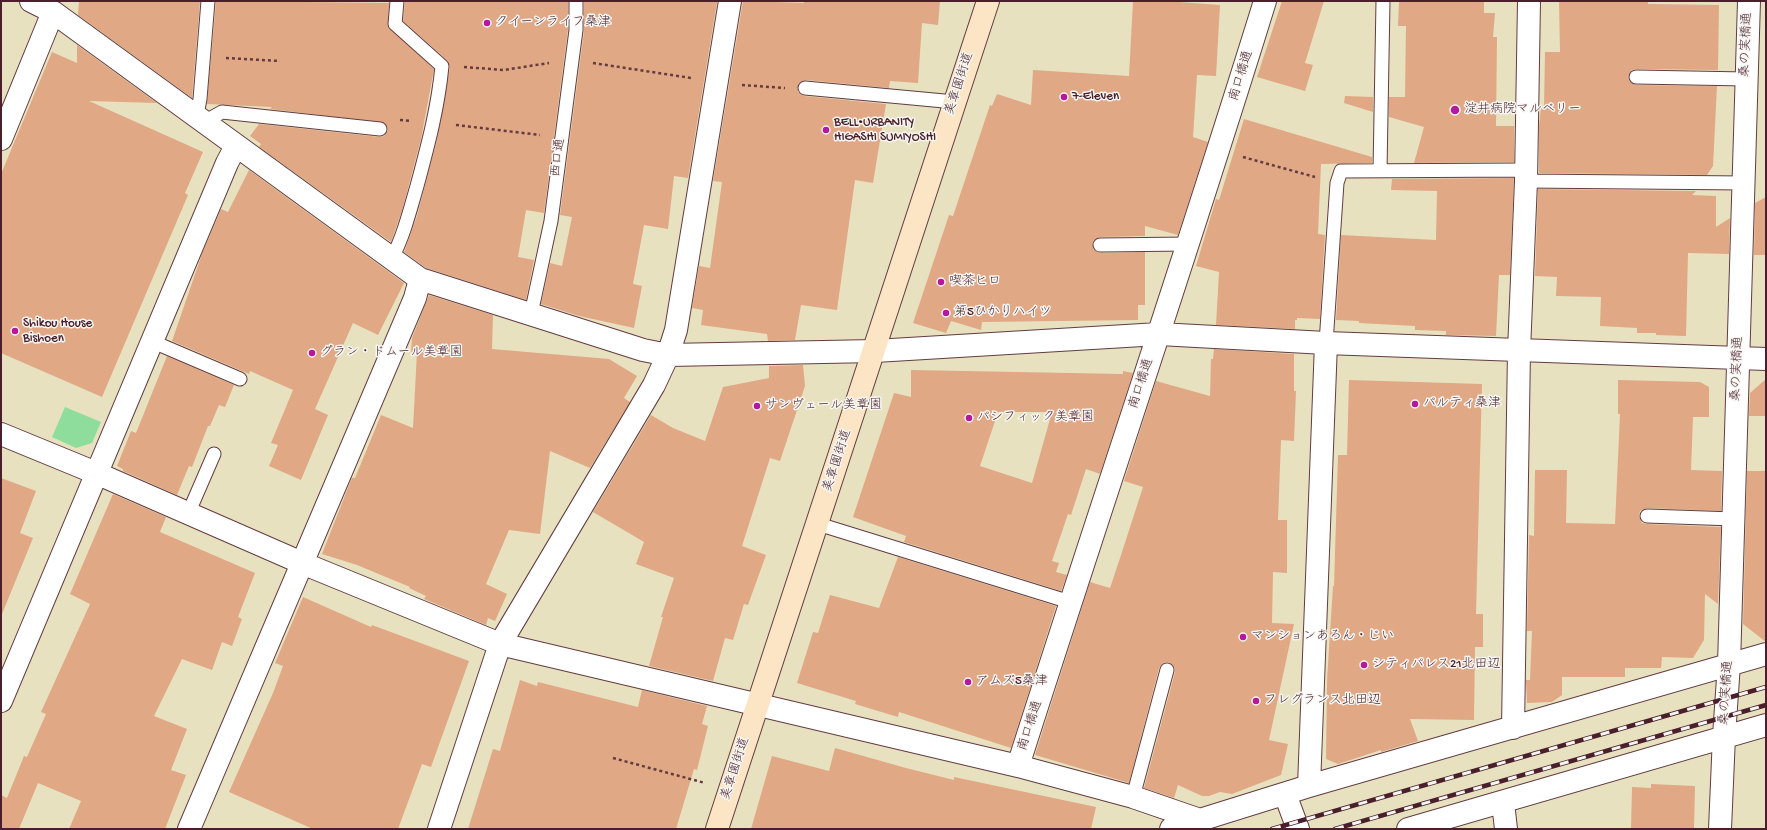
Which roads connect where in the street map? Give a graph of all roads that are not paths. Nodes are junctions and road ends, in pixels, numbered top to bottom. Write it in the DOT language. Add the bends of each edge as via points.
graph roads {
  1 [pos="31,1"];
  2 [pos="208,1"];
  3 [pos="397,1"];
  4 [pos="576,1"];
  5 [pos="730,1"];
  6 [pos="988,1"];
  7 [pos="1265,1"];
  8 [pos="1383,1"];
  9 [pos="1529,1"];
  10 [pos="1749,1"];
  11 [pos="53,12"];
  12 [pos="1636,77"];
  13 [pos="1746,79"];
  14 [pos="805,88"];
  15 [pos="954,102"];
  16 [pos="200,118"];
  17 [pos="380,129"];
  18 [pos="1,139"];
  19 [pos="236,146"];
  20 [pos="1380,171"];
  21 [pos="1526,176"];
  22 [pos="1744,183"];
  23 [pos="1189,244"];
  24 [pos="1100,245"];
  25 [pos="392,258"];
  26 [pos="420,279"];
  27 [pos="530,314"];
  28 [pos="1159,334"];
  29 [pos="151,341"];
  30 [pos="1326,343"];
  31 [pos="875,351"];
  32 [pos="1519,351"];
  33 [pos="668,355"];
  34 [pos="1738,358"];
  35 [pos="1766,359"];
  36 [pos="240,379"];
  37 [pos="1,434"];
  38 [pos="214,454"];
  39 [pos="96,473"];
  40 [pos="188,514"];
  41 [pos="1647,516"];
  42 [pos="1734,519"];
  43 [pos="818,524"];
  44 [pos="302,563"];
  45 [pos="1070,602"];
  46 [pos="500,644"];
  47 [pos="1766,654"];
  48 [pos="1729,664"];
  49 [pos="1167,670"];
  50 [pos="1,701"];
  51 [pos="757,705"];
  52 [pos="1766,725"];
  53 [pos="1513,728"];
  54 [pos="1724,736"];
  55 [pos="1018,766"];
  56 [pos="1309,786"];
  57 [pos="1285,794"];
  58 [pos="1133,797"];
  59 [pos="1502,803"];
  60 [pos="1200,820"];
  61 [pos="189,829"];
  62 [pos="438,829"];
  63 [pos="717,829"];
  64 [pos="1171,829"];
  65 [pos="1298,829"];
  66 [pos="1408,829"];
  67 [pos="1506,829"];
  68 [pos="1720,829"];
  1 -- 11 [label="street"];
  2 -- 16 [label="lane"];
  3 -- 25 [label="lane" via="395,24 442,66 434,122 401,241"];
  4 -- 27 [label="lane, 西口通" via="576,30 551,221"];
  5 -- 33 [label="street" via="676,330"];
  6 -- 15 [label="street, 美章園街道"];
  7 -- 23 [label="street, 南口橋通"];
  8 -- 20 [label="lane"];
  9 -- 21 [label="street"];
  10 -- 13 [label="street, 桑の実橋通"];
  11 -- 16 [label="street"];
  11 -- 18 [label="street"];
  12 -- 13 [label="lane"];
  13 -- 22 [label="street, 桑の実橋通"];
  14 -- 15 [label="lane"];
  15 -- 31 [label="street, 美章園街道"];
  16 -- 17 [label="lane" via="222,112"];
  16 -- 19 [label="street"];
  19 -- 25 [label="street"];
  19 -- 29 [label="street"];
  20 -- 21 [label="lane"];
  20 -- 30 [label="lane" via="1341,171 1337,183"];
  21 -- 22 [label="lane"];
  21 -- 32 [label="street"];
  22 -- 34 [label="street, 桑の実橋通"];
  23 -- 24 [label="lane"];
  23 -- 28 [label="street, 南口橋通"];
  25 -- 26 [label="street"];
  26 -- 27 [label="street"];
  26 -- 44 [label="street" via="415,298"];
  27 -- 33 [label="street" via="643,350"];
  28 -- 30 [label="street"];
  28 -- 31 [label="street"];
  28 -- 45 [label="street, 南口橋通"];
  29 -- 36 [label="lane"];
  29 -- 39 [label="street"];
  30 -- 32 [label="street"];
  30 -- 56 [label="street"];
  31 -- 33 [label="street"];
  31 -- 43 [label="street, 美章園街道"];
  32 -- 34 [label="street"];
  32 -- 53 [label="street"];
  33 -- 46 [label="street" via="654,385"];
  34 -- 35 [label="street"];
  34 -- 42 [label="street, 桑の実橋通"];
  37 -- 39 [label="street"];
  38 -- 40 [label="lane"];
  39 -- 40 [label="street"];
  39 -- 50 [label="street"];
  40 -- 44 [label="street"];
  41 -- 42 [label="lane"];
  42 -- 48 [label="street, 桑の実橋通"];
  43 -- 45 [label="lane"];
  43 -- 51 [label="street, 美章園街道"];
  44 -- 46 [label="street"];
  44 -- 61 [label="street"];
  45 -- 55 [label="street, 南口橋通"];
  46 -- 51 [label="street"];
  46 -- 62 [label="street"];
  47 -- 48 [label="street"];
  48 -- 53 [label="street"];
  48 -- 54 [label="street, 桑の実橋通"];
  49 -- 58 [label="lane"];
  51 -- 55 [label="street"];
  51 -- 63 [label="street, 美章園街道"];
  52 -- 54 [label="street"];
  53 -- 56 [label="street"];
  54 -- 59 [label="street"];
  54 -- 68 [label="street, 桑の実橋通"];
  55 -- 58 [label="street"];
  56 -- 57 [label="street"];
  57 -- 60 [label="street"];
  57 -- 65 [label="street"];
  58 -- 60 [label="street"];
  59 -- 66 [label="street"];
  59 -- 67 [label="street"];
  60 -- 64 [label="street"];
}
